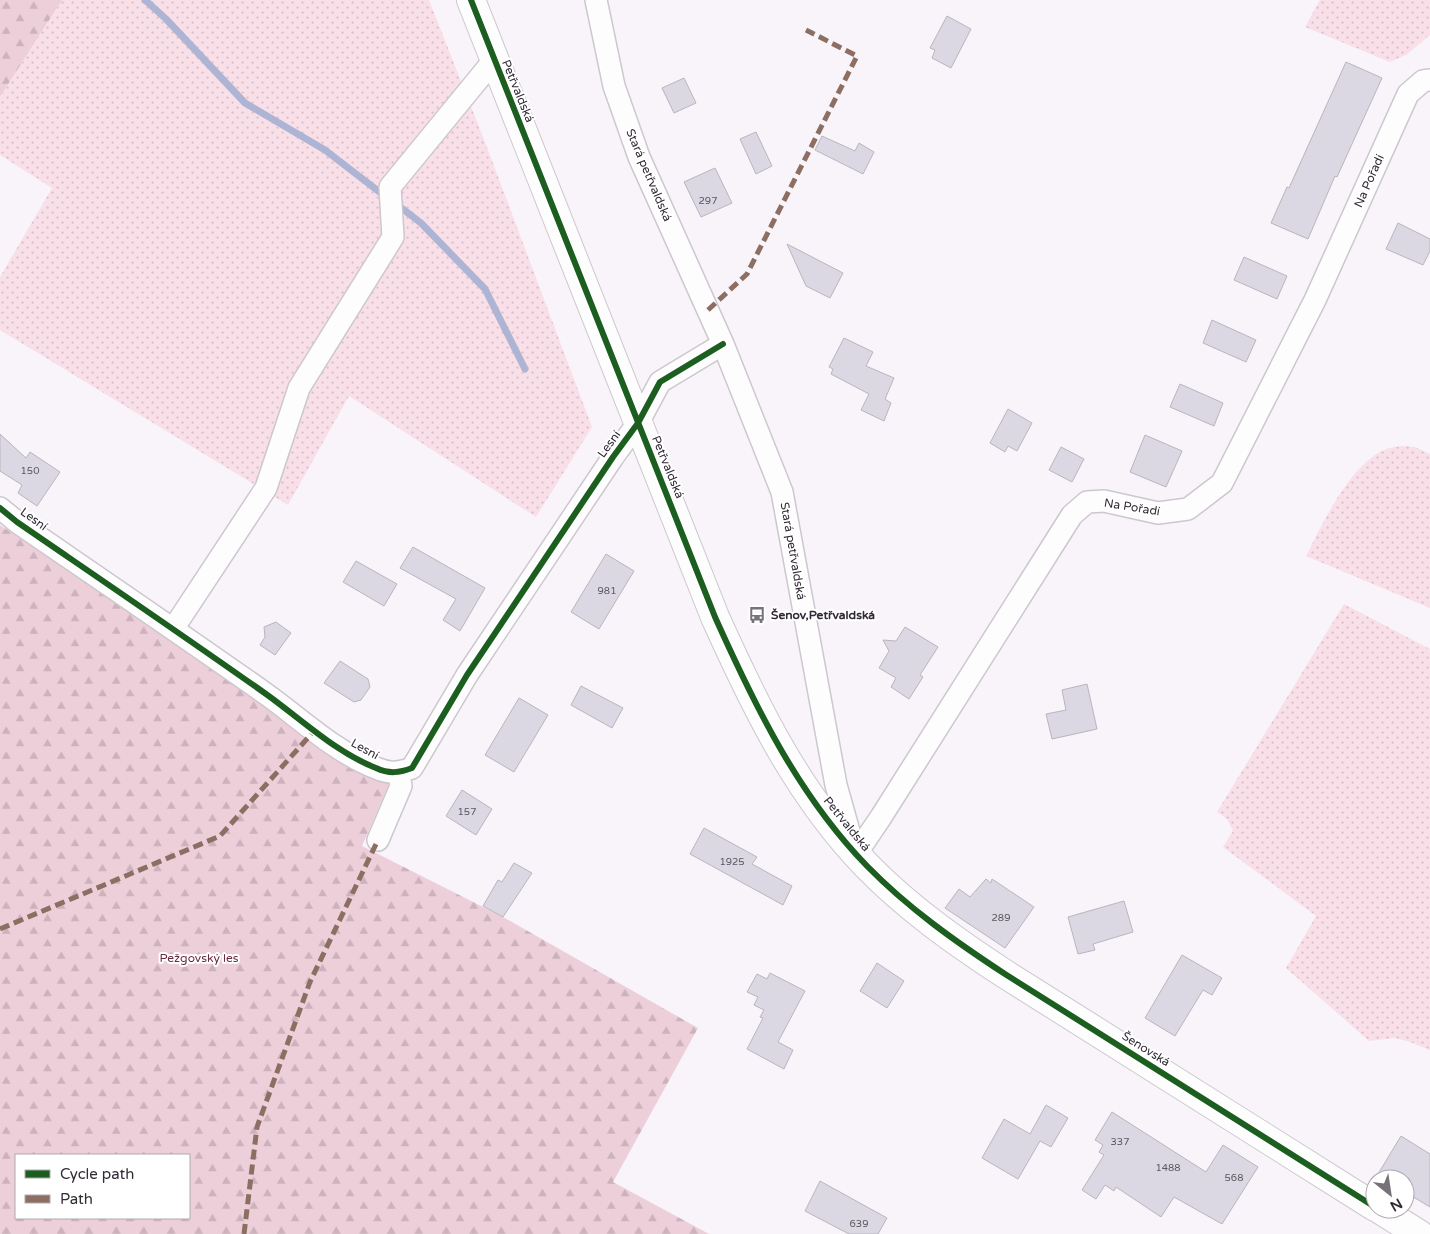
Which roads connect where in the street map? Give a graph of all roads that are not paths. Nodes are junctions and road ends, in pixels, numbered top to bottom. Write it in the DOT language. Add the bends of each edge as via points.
graph roads {
  1 [pos="471,0"];
  2 [pos="596,0"];
  3 [pos="494,60"];
  4 [pos="1430,80"];
  5 [pos="723,344"];
  6 [pos="638,423"];
  7 [pos="0,508"];
  8 [pos="172,629"];
  9 [pos="399,773"];
  10 [pos="378,840"];
  11 [pos="856,854"];
  12 [pos="909,904"];
  13 [pos="1365,1200"];
  14 [pos="1395,1219"];
  15 [pos="1419,1234"];
  1 -- 3 [label="main road, Petřvaldská"];
  2 -- 5 [label="street, Stará petřvaldská" via="614,86 639,157"];
  3 -- 6 [label="main road, Petřvaldská"];
  3 -- 8 [label="street" via="390,186 393,237 299,388 266,488"];
  4 -- 11 [label="street, Na Pořadí" via="1423,81 1408,94 1315,300 1222,483 1188,509 1158,513 1104,501 1087,502 1072,514"];
  5 -- 6 [label="street" via="660,382"];
  5 -- 11 [label="street, Stará petřvaldská" via="782,492 836,785"];
  6 -- 9 [label="street, Lesní" via="467,675 412,768"];
  6 -- 11 [label="main road, Petřvaldská" via="714,617 744,680 808,795"];
  7 -- 8 [label="street, Lesní"];
  8 -- 9 [label="street, Lesní" via="354,757 377,769"];
  9 -- 10 [label="street" via="401,786"];
  11 -- 12 [label="main road, Petřvaldská"];
  12 -- 13 [label="main road, Šenovská" via="1005,974"];
  14 -- 15 [label="main road"];
}
